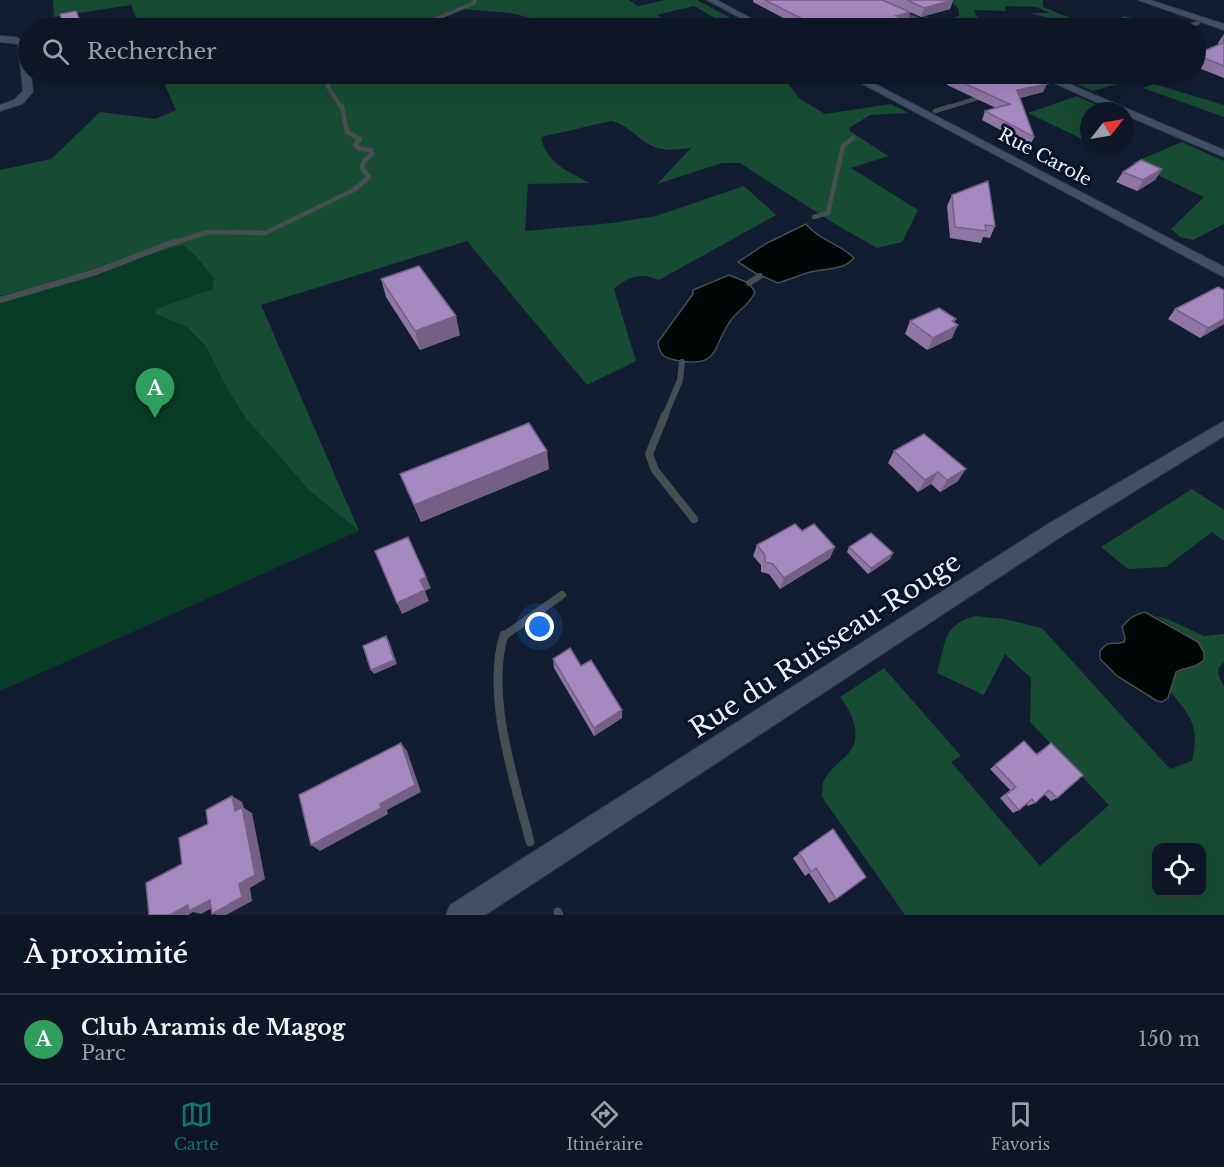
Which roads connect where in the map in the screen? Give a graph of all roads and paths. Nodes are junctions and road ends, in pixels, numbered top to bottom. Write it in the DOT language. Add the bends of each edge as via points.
graph roads {
  1 [pos="711,0"];
  2 [pos="872,0"];
  3 [pos="1142,0"];
  4 [pos="746,18"];
  5 [pos="913,18"];
  6 [pos="1197,18"];
  7 [pos="1206,21"];
  8 [pos="1224,27"];
  9 [pos="0,39"];
  10 [pos="18,41"];
  11 [pos="28,84"];
  12 [pos="868,84"];
  13 [pos="1062,84"];
  14 [pos="1104,102"];
  15 [pos="0,108"];
  16 [pos="1134,115"];
  17 [pos="1224,154"];
  18 [pos="1224,273"];
  19 [pos="1224,428"];
  20 [pos="460,915"];
  1 -- 4 [label="street"];
  2 -- 5 [label="street"];
  3 -- 6 [label="street"];
  7 -- 8 [label="street"];
  9 -- 10 [label="street"];
  11 -- 15 [label="street" via="23,99"];
  12 -- 18 [label="street, Rue Carole"];
  13 -- 14 [label="street"];
  16 -- 17 [label="street"];
  19 -- 20 [label="street, Rue du Ruisseau-Rouge" via="1045,536"];
}
